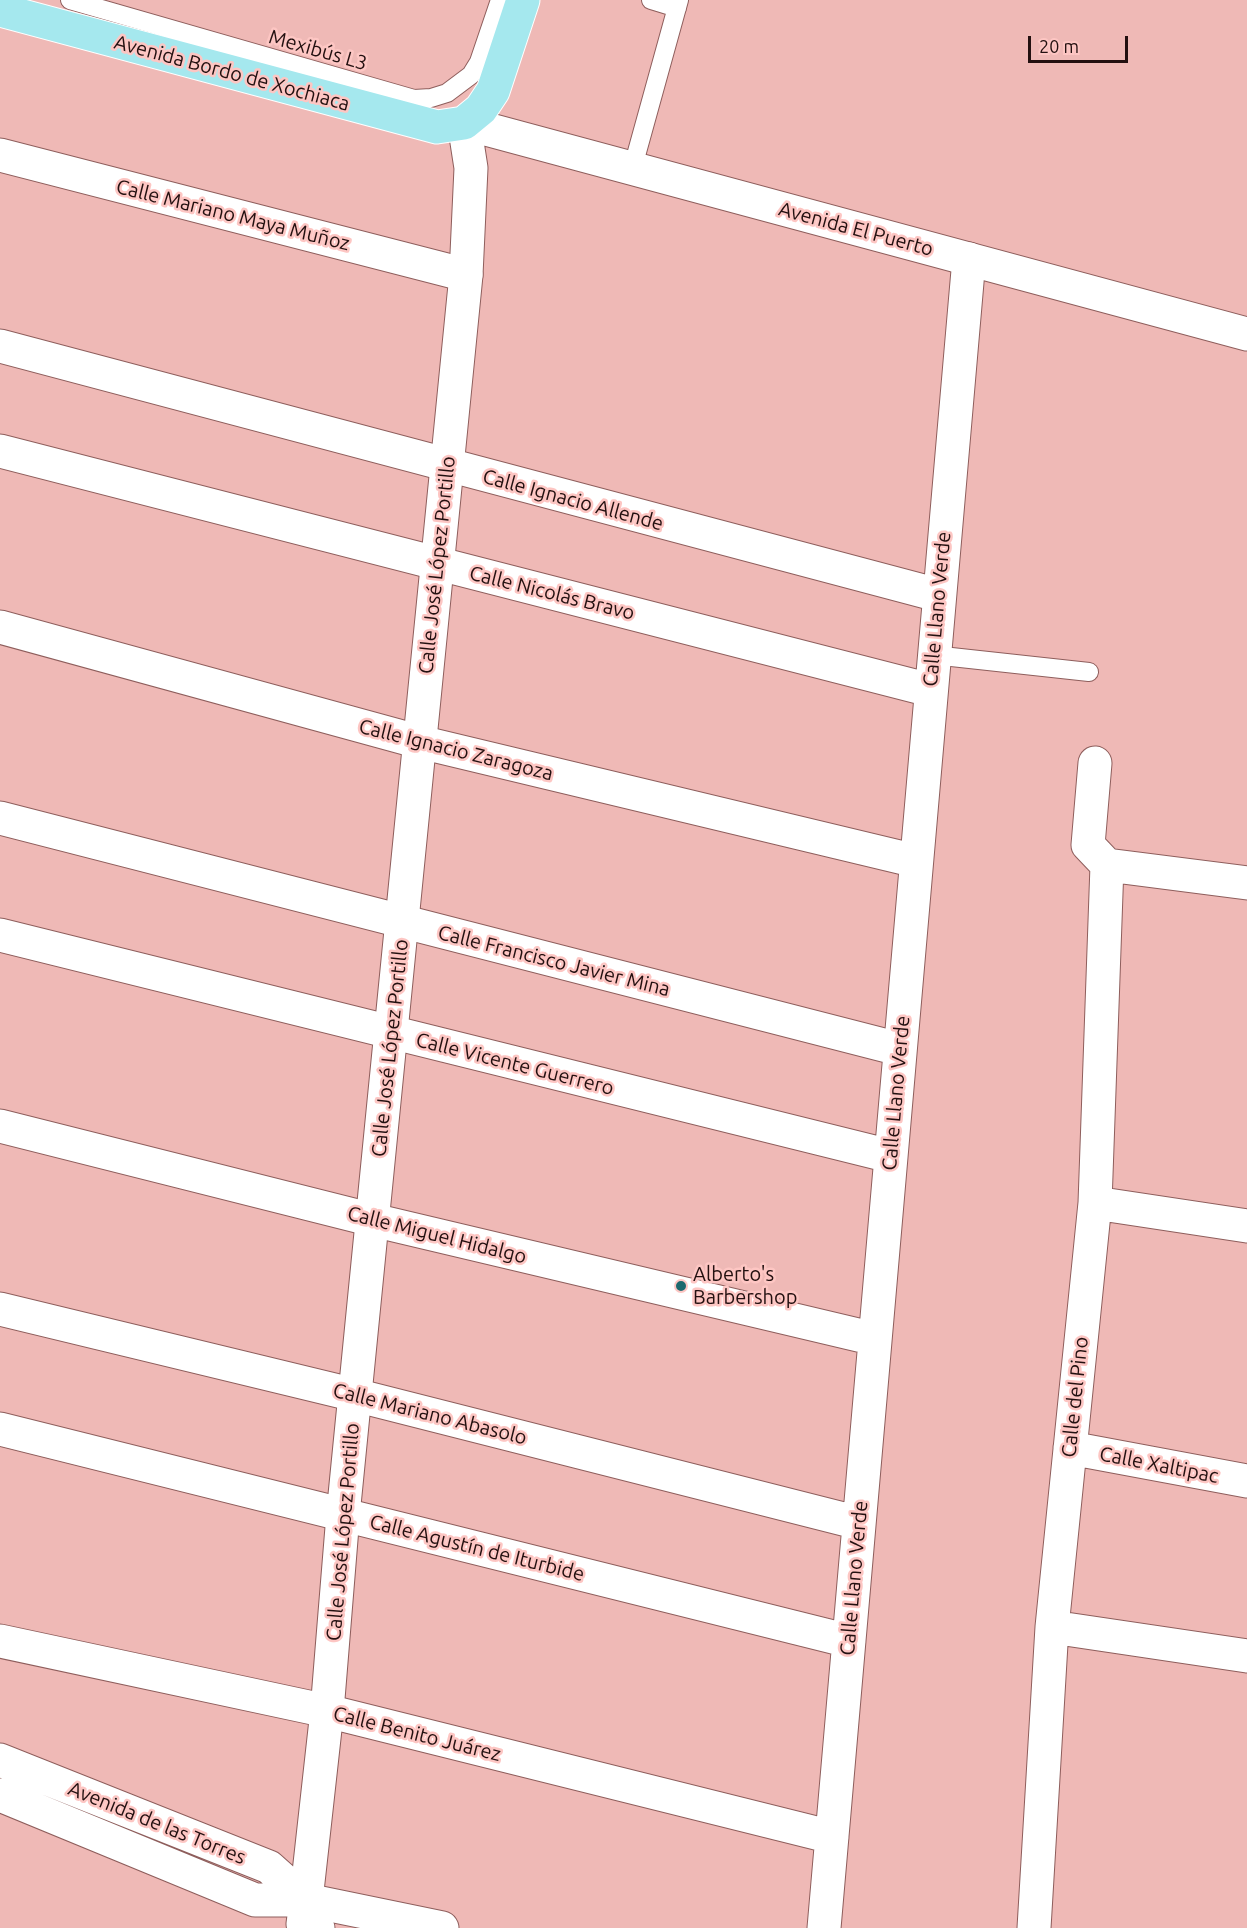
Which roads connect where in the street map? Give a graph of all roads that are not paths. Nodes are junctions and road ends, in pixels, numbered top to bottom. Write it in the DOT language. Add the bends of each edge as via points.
graph roads {
  1 [pos="70,0"];
  2 [pos="500,0"];
  3 [pos="524,0"];
  4 [pos="651,0"];
  5 [pos="678,4"];
  6 [pos="0,10"];
  7 [pos="464,123"];
  8 [pos="0,155"];
  9 [pos="632,170"];
  10 [pos="969,259"];
  11 [pos="466,274"];
  12 [pos="1247,334"];
  13 [pos="0,346"];
  14 [pos="0,451"];
  15 [pos="447,467"];
  16 [pos="438,563"];
  17 [pos="938,596"];
  18 [pos="0,627"];
  19 [pos="933,655"];
  20 [pos="1089,672"];
  21 [pos="930,690"];
  22 [pos="420,742"];
  23 [pos="1095,763"];
  24 [pos="0,818"];
  25 [pos="916,861"];
  26 [pos="1107,865"];
  27 [pos="1247,883"];
  28 [pos="402,922"];
  29 [pos="0,935"];
  30 [pos="391,1034"];
  31 [pos="899,1050"];
  32 [pos="0,1126"];
  33 [pos="890,1156"];
  34 [pos="1095,1203"];
  35 [pos="373,1220"];
  36 [pos="1247,1226"];
  37 [pos="0,1309"];
  38 [pos="875,1340"];
  39 [pos="355,1395"];
  40 [pos="0,1429"];
  41 [pos="1070,1448"];
  42 [pos="1247,1481"];
  43 [pos="343,1515"];
  44 [pos="859,1523"];
  45 [pos="1052,1627"];
  46 [pos="0,1641"];
  47 [pos="849,1641"];
  48 [pos="1247,1656"];
  49 [pos="327,1711"];
  50 [pos="0,1760"];
  51 [pos="0,1794"];
  52 [pos="832,1837"];
  53 [pos="309,1918"];
  54 [pos="442,1928"];
  55 [pos="824,1928"];
  56 [pos="1034,1928"];
  1 -- 2 [label="lane, Mexibús L3" via="414,99 447,93 471,75"];
  3 -- 7 [label="main road" via="493,91 481,109"];
  4 -- 5 [label="lane"];
  5 -- 9 [label="lane"];
  6 -- 7 [label="main road, Avenida Bordo de Xochiaca" via="423,125"];
  7 -- 9 [label="street, Avenida El Puerto"];
  7 -- 11 [label="street, Calle José López Portillo" via="471,168"];
  8 -- 11 [label="street, Calle Mariano Maya Muñoz"];
  9 -- 10 [label="street, Avenida El Puerto"];
  10 -- 12 [label="street, Avenida El Puerto"];
  10 -- 17 [label="street, Calle Llano Verde"];
  11 -- 15 [label="street, Calle José López Portillo"];
  13 -- 15 [label="street, Calle Ignacio Allende"];
  14 -- 16 [label="street, Calle Nicolás Bravo"];
  15 -- 16 [label="street, Calle José López Portillo"];
  15 -- 17 [label="street, Calle Ignacio Allende"];
  16 -- 21 [label="street, Calle Nicolás Bravo"];
  16 -- 22 [label="street, Calle José López Portillo"];
  17 -- 19 [label="street, Calle Llano Verde"];
  18 -- 22 [label="street, Calle Ignacio Zaragoza"];
  19 -- 20 [label="lane"];
  19 -- 21 [label="street, Calle Llano Verde"];
  21 -- 25 [label="street, Calle Llano Verde"];
  22 -- 25 [label="street, Calle Ignacio Zaragoza"];
  22 -- 28 [label="street, Calle José López Portillo"];
  23 -- 26 [label="street" via="1088,845"];
  24 -- 28 [label="street, Calle Francisco Javier Mina"];
  25 -- 31 [label="street, Calle Llano Verde"];
  26 -- 27 [label="street"];
  26 -- 34 [label="street, Calle del Pino"];
  28 -- 30 [label="street, Calle José López Portillo"];
  28 -- 31 [label="street, Calle Francisco Javier Mina"];
  29 -- 30 [label="street, Calle Vicente Guerrero"];
  30 -- 33 [label="street, Calle Vicente Guerrero"];
  30 -- 35 [label="street, Calle José López Portillo"];
  31 -- 33 [label="street, Calle Llano Verde"];
  32 -- 35 [label="street, Calle Miguel Hidalgo"];
  33 -- 38 [label="street, Calle Llano Verde"];
  34 -- 36 [label="street"];
  34 -- 41 [label="street, Calle del Pino"];
  35 -- 38 [label="street, Calle Miguel Hidalgo"];
  35 -- 39 [label="street, Calle José López Portillo"];
  37 -- 39 [label="street, Calle Mariano Abasolo"];
  38 -- 44 [label="street, Calle Llano Verde"];
  39 -- 43 [label="street, Calle José López Portillo"];
  39 -- 44 [label="street, Calle Mariano Abasolo"];
  40 -- 43 [label="street, Calle Agustín de Iturbide"];
  41 -- 42 [label="street, Calle Xaltipac"];
  41 -- 45 [label="street, Calle del Pino"];
  43 -- 47 [label="street, Calle Agustín de Iturbide"];
  43 -- 49 [label="street, Calle José López Portillo"];
  44 -- 47 [label="street, Calle Llano Verde"];
  45 -- 48 [label="street"];
  45 -- 56 [label="street, Calle del Pino"];
  46 -- 49 [label="street, Calle Benito Juárez"];
  47 -- 52 [label="street, Calle Llano Verde"];
  49 -- 52 [label="street, Calle Benito Juárez"];
  49 -- 53 [label="street, Calle José López Portillo"];
  50 -- 53 [label="street, Avenida de las Torres" via="269,1867"];
  51 -- 53 [label="street, Avenida de las Torres" via="255,1900"];
  52 -- 55 [label="street, Calle Llano Verde"];
  53 -- 54 [label="street"];
}
